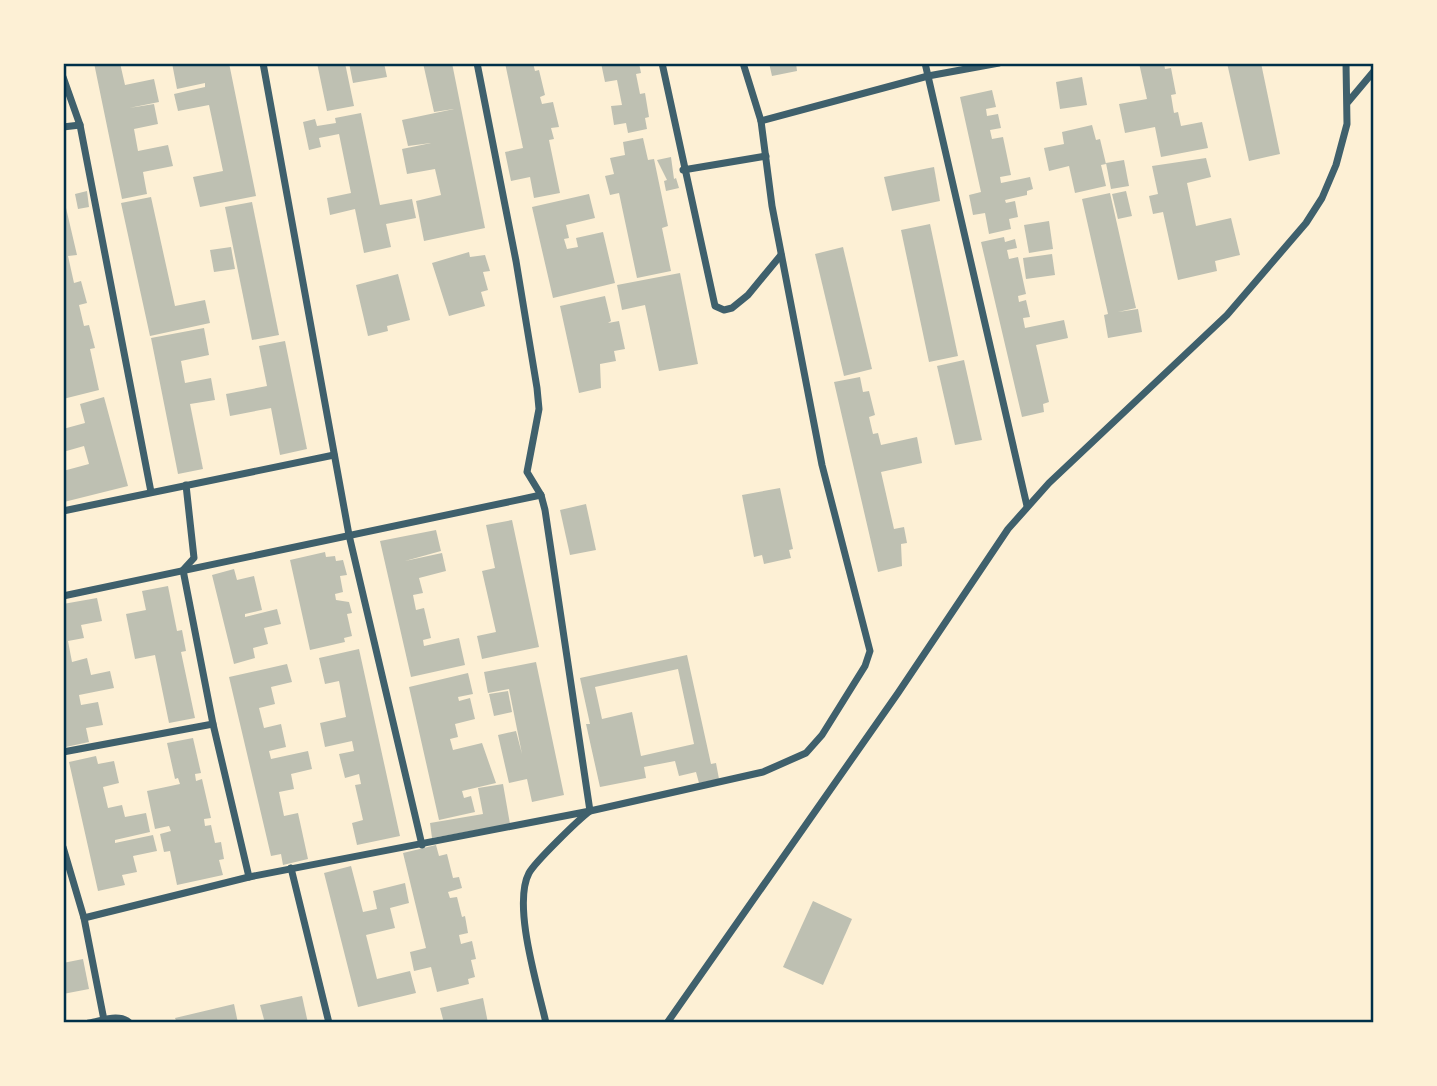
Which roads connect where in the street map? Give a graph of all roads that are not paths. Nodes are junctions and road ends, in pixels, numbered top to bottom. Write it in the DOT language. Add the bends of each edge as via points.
graph roads {
  1 [pos="263,63"];
  2 [pos="477,63"];
  3 [pos="662,63"];
  4 [pos="743,63"];
  5 [pos="925,63"];
  6 [pos="999,63"];
  7 [pos="1346,63"];
  8 [pos="1374,71"];
  9 [pos="928,76"];
  10 [pos="63,77"];
  11 [pos="1348,103"];
  12 [pos="761,121"];
  13 [pos="80,125"];
  14 [pos="63,127"];
  15 [pos="766,156"];
  16 [pos="683,170"];
  17 [pos="781,255"];
  18 [pos="334,455"];
  19 [pos="186,485"];
  20 [pos="151,492"];
  21 [pos="541,495"];
  22 [pos="1027,506"];
  23 [pos="63,511"];
  24 [pos="349,535"];
  25 [pos="183,570"];
  26 [pos="63,596"];
  27 [pos="213,724"];
  28 [pos="63,752"];
  29 [pos="590,811"];
  30 [pos="422,845"];
  31 [pos="63,847"];
  32 [pos="291,869"];
  33 [pos="248,877"];
  34 [pos="84,918"];
  35 [pos="104,1020"];
  36 [pos="89,1023"];
  37 [pos="130,1023"];
  38 [pos="329,1023"];
  39 [pos="546,1023"];
  40 [pos="667,1023"];
  1 -- 18 [label="street"];
  2 -- 21 [label="street" via="537,388 535,439 526,468"];
  3 -- 16 [label="street"];
  4 -- 12 [label="street"];
  5 -- 9 [label="street"];
  6 -- 9 [label="street"];
  7 -- 11 [label="street"];
  8 -- 11 [label="street"];
  9 -- 12 [label="street"];
  9 -- 22 [label="street"];
  10 -- 13 [label="street"];
  11 -- 22 [label="street" via="1336,165 1306,223 1227,315"];
  12 -- 15 [label="street"];
  13 -- 14 [label="street"];
  13 -- 20 [label="street"];
  15 -- 16 [label="street"];
  15 -- 17 [label="street"];
  16 -- 17 [label="street" via="715,306 724,310 740,303"];
  17 -- 29 [label="street" via="822,465 868,636 869,657 822,735 787,764"];
  18 -- 19 [label="street"];
  18 -- 24 [label="street"];
  19 -- 20 [label="street"];
  19 -- 25 [label="street" via="194,558"];
  20 -- 23 [label="street"];
  21 -- 24 [label="street"];
  21 -- 29 [label="street"];
  22 -- 40 [label="street"];
  24 -- 25 [label="street"];
  24 -- 30 [label="street"];
  25 -- 26 [label="street"];
  25 -- 27 [label="street"];
  27 -- 28 [label="street"];
  27 -- 33 [label="street"];
  29 -- 30 [label="street"];
  29 -- 39 [label="street" via="529,872 523,889 523,911"];
  30 -- 32 [label="street"];
  31 -- 34 [label="street"];
  32 -- 33 [label="street"];
  32 -- 38 [label="street"];
  33 -- 34 [label="street"];
  34 -- 35 [label="street"];
  35 -- 36 [label="street"];
  35 -- 37 [label="street" via="123,1018"];
}
